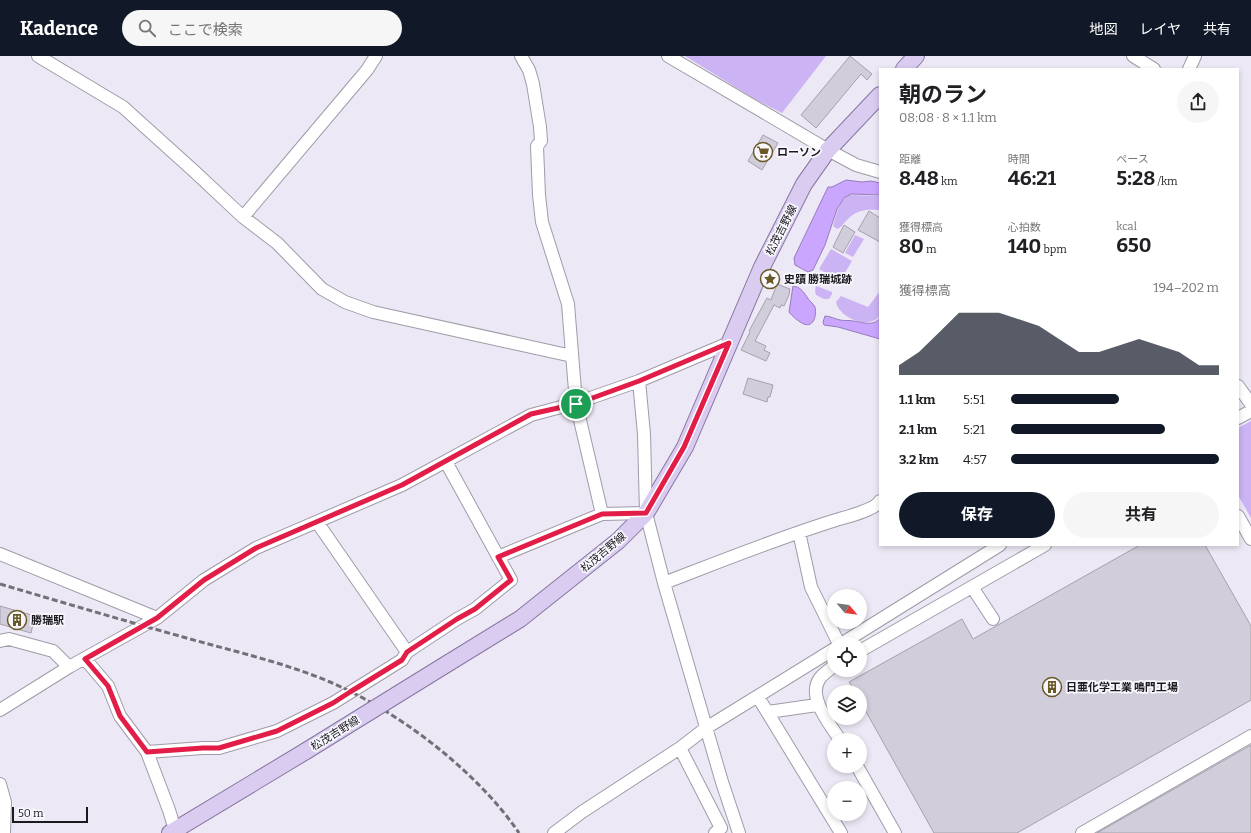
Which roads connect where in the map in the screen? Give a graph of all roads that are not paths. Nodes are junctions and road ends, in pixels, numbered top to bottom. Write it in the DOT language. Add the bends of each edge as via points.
graph roads {
  1 [pos="38,56"];
  2 [pos="376,56"];
  3 [pos="521,56"];
  4 [pos="668,56"];
  5 [pos="916,56"];
  6 [pos="1133,56"];
  7 [pos="1195,56"];
  8 [pos="905,68"];
  9 [pos="1152,68"];
  10 [pos="1190,68"];
  11 [pos="879,96"];
  12 [pos="828,150"];
  13 [pos="879,172"];
  14 [pos="243,217"];
  15 [pos="729,343"];
  16 [pos="572,356"];
  17 [pos="639,381"];
  18 [pos="1239,387"];
  19 [pos="576,404"];
  20 [pos="1251,404"];
  21 [pos="1251,411"];
  22 [pos="1239,417"];
  23 [pos="446,462"];
  24 [pos="879,502"];
  25 [pos="646,513"];
  26 [pos="602,514"];
  27 [pos="1239,518"];
  28 [pos="317,522"];
  29 [pos="799,532"];
  30 [pos="1251,539"];
  31 [pos="998,546"];
  32 [pos="1043,546"];
  33 [pos="0,554"];
  34 [pos="498,557"];
  35 [pos="664,583"];
  36 [pos="972,587"];
  37 [pos="157,618"];
  38 [pos="993,619"];
  39 [pos="836,637"];
  40 [pos="851,637"];
  41 [pos="0,642"];
  42 [pos="867,647"];
  43 [pos="407,652"];
  44 [pos="827,653"];
  45 [pos="85,659"];
  46 [pos="69,667"];
  47 [pos="827,672"];
  48 [pos="758,697"];
  49 [pos="818,704"];
  50 [pos="0,710"];
  51 [pos="768,712"];
  52 [pos="706,728"];
  53 [pos="836,733"];
  54 [pos="1251,736"];
  55 [pos="680,748"];
  56 [pos="147,752"];
  57 [pos="861,773"];
  58 [pos="0,784"];
  59 [pos="734,820"];
  60 [pos="720,831"];
  61 [pos="174,832"];
  62 [pos="4,833"];
  63 [pos="554,833"];
  64 [pos="739,833"];
  65 [pos="841,833"];
  66 [pos="895,833"];
  67 [pos="1082,833"];
  1 -- 14 [label="street" via="123,107"];
  2 -- 14 [label="street"];
  3 -- 16 [label="street" via="534,84 541,141 537,146 542,222 568,304"];
  4 -- 12 [label="street"];
  5 -- 8 [label="main road"];
  6 -- 9 [label="street"];
  7 -- 10 [label="street"];
  11 -- 12 [label="main road, 松茂吉野線"];
  12 -- 13 [label="street" via="856,165"];
  12 -- 15 [label="main road, 松茂吉野線" via="804,184 784,222"];
  14 -- 16 [label="street" via="277,243 322,290 345,302 373,312"];
  15 -- 17 [label="street"];
  15 -- 25 [label="main road, 松茂吉野線" via="684,447"];
  16 -- 19 [label="street"];
  17 -- 19 [label="street"];
  17 -- 25 [label="street" via="644,434"];
  18 -- 20 [label="street"];
  19 -- 23 [label="street" via="531,414"];
  19 -- 26 [label="street"];
  21 -- 22 [label="street"];
  23 -- 28 [label="street" via="402,485"];
  23 -- 34 [label="street"];
  24 -- 29 [label="street" via="858,513"];
  25 -- 26 [label="street"];
  25 -- 35 [label="street"];
  25 -- 61 [label="main road, 松茂吉野線, bridge" via="618,541 520,619"];
  26 -- 34 [label="street"];
  27 -- 30 [label="street"];
  28 -- 37 [label="street" via="256,548 204,580"];
  28 -- 43 [label="street"];
  29 -- 35 [label="street"];
  29 -- 39 [label="street" via="811,587"];
  31 -- 40 [label="street"];
  32 -- 36 [label="street"];
  33 -- 37 [label="street"];
  34 -- 43 [label="street" via="511,580 475,609"];
  35 -- 52 [label="street"];
  36 -- 38 [label="street"];
  36 -- 42 [label="street"];
  37 -- 45 [label="street"];
  41 -- 46 [label="street" via="9,639 52,651"];
  43 -- 56 [label="street" via="402,660 333,703 277,731 219,748"];
  44 -- 48 [label="street"];
  45 -- 46 [label="street"];
  45 -- 56 [label="street" via="108,686 120,716"];
  46 -- 50 [label="street"];
  47 -- 49 [label="street" via="816,686"];
  48 -- 51 [label="street"];
  48 -- 52 [label="street"];
  49 -- 51 [label="street"];
  49 -- 53 [label="street"];
  51 -- 65 [label="street"];
  52 -- 55 [label="street"];
  52 -- 59 [label="street"];
  54 -- 67 [label="street"];
  55 -- 60 [label="street"];
  55 -- 63 [label="street"];
  56 -- 61 [label="street" via="169,810"];
  57 -- 66 [label="street"];
  58 -- 62 [label="street" via="5,802"];
  59 -- 60 [label="street"];
  59 -- 64 [label="street"];
}
